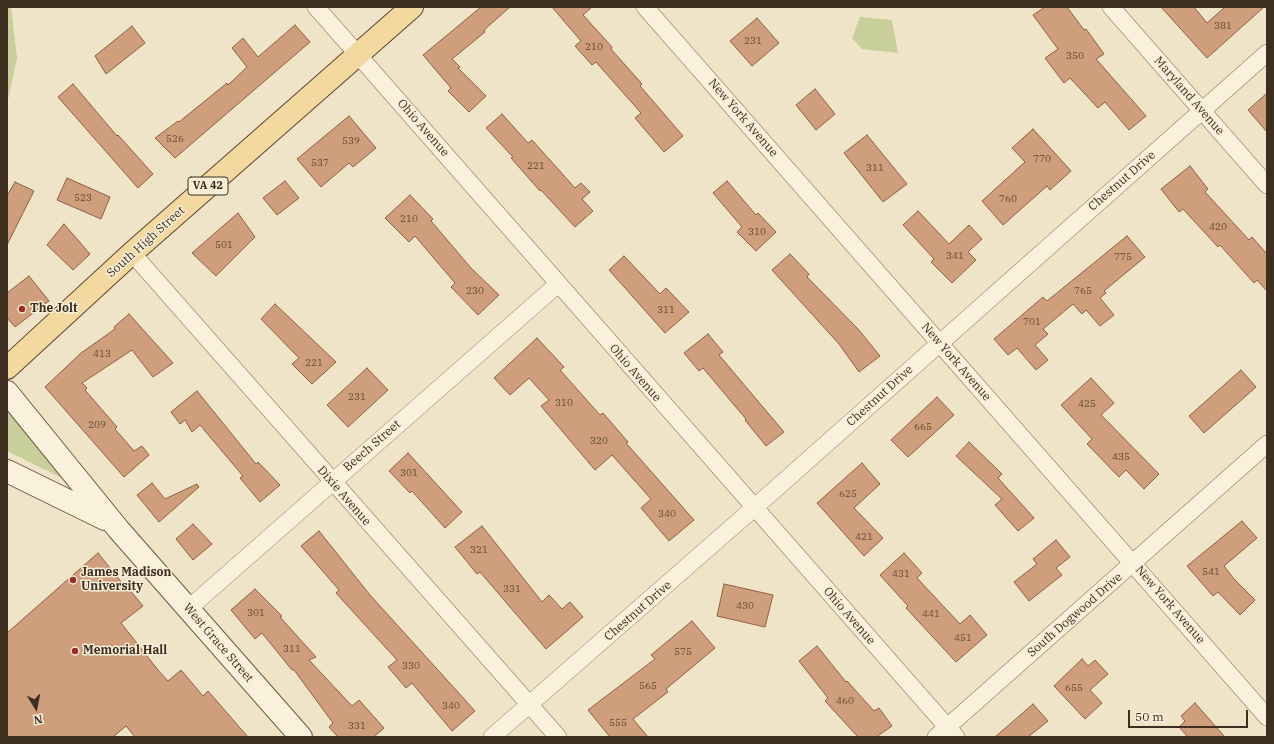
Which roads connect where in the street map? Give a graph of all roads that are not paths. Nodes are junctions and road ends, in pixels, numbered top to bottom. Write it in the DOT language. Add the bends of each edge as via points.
graph roads {
  1 [pos="316,7"];
  2 [pos="412,7"];
  3 [pos="645,7"];
  4 [pos="1112,7"];
  5 [pos="1267,53"];
  6 [pos="358,54"];
  7 [pos="1202,110"];
  8 [pos="1267,185"];
  9 [pos="132,253"];
  10 [pos="558,284"];
  11 [pos="939,343"];
  12 [pos="7,368"];
  13 [pos="7,392"];
  14 [pos="1267,444"];
  15 [pos="7,471"];
  16 [pos="332,482"];
  17 [pos="754,508"];
  18 [pos="120,530"];
  19 [pos="1134,564"];
  20 [pos="188,610"];
  21 [pos="530,705"];
  22 [pos="1267,717"];
  23 [pos="947,734"];
  24 [pos="301,737"];
  25 [pos="492,737"];
  26 [pos="558,737"];
  1 -- 6 [label="street, Ohio Avenue"];
  2 -- 6 [label="main road, South High Street / VA 42"];
  3 -- 11 [label="street, New York Avenue"];
  4 -- 7 [label="street, Maryland Avenue"];
  5 -- 7 [label="street, Chestnut Drive"];
  6 -- 9 [label="main road, South High Street / VA 42"];
  6 -- 10 [label="street, Ohio Avenue"];
  7 -- 8 [label="street, Maryland Avenue"];
  7 -- 11 [label="street, Chestnut Drive"];
  9 -- 12 [label="main road, South High Street / VA 42"];
  9 -- 16 [label="street, Dixie Avenue"];
  10 -- 16 [label="street, Beech Street"];
  10 -- 17 [label="street, Ohio Avenue"];
  11 -- 17 [label="street, Chestnut Drive"];
  11 -- 19 [label="street, New York Avenue"];
  13 -- 18 [label="street, West Grace Street"];
  14 -- 19 [label="street, South Dogwood Drive"];
  15 -- 18 [label="street, West Grace Street" via="93,512"];
  16 -- 20 [label="street, Beech Street"];
  16 -- 21 [label="street, Dixie Avenue"];
  17 -- 21 [label="street, Chestnut Drive"];
  17 -- 23 [label="street, Ohio Avenue"];
  18 -- 20 [label="street, West Grace Street"];
  19 -- 22 [label="street, New York Avenue"];
  19 -- 23 [label="street, South Dogwood Drive"];
  20 -- 24 [label="street, West Grace Street"];
  21 -- 25 [label="street, Chestnut Drive"];
  21 -- 26 [label="street, Dixie Avenue"];
}
